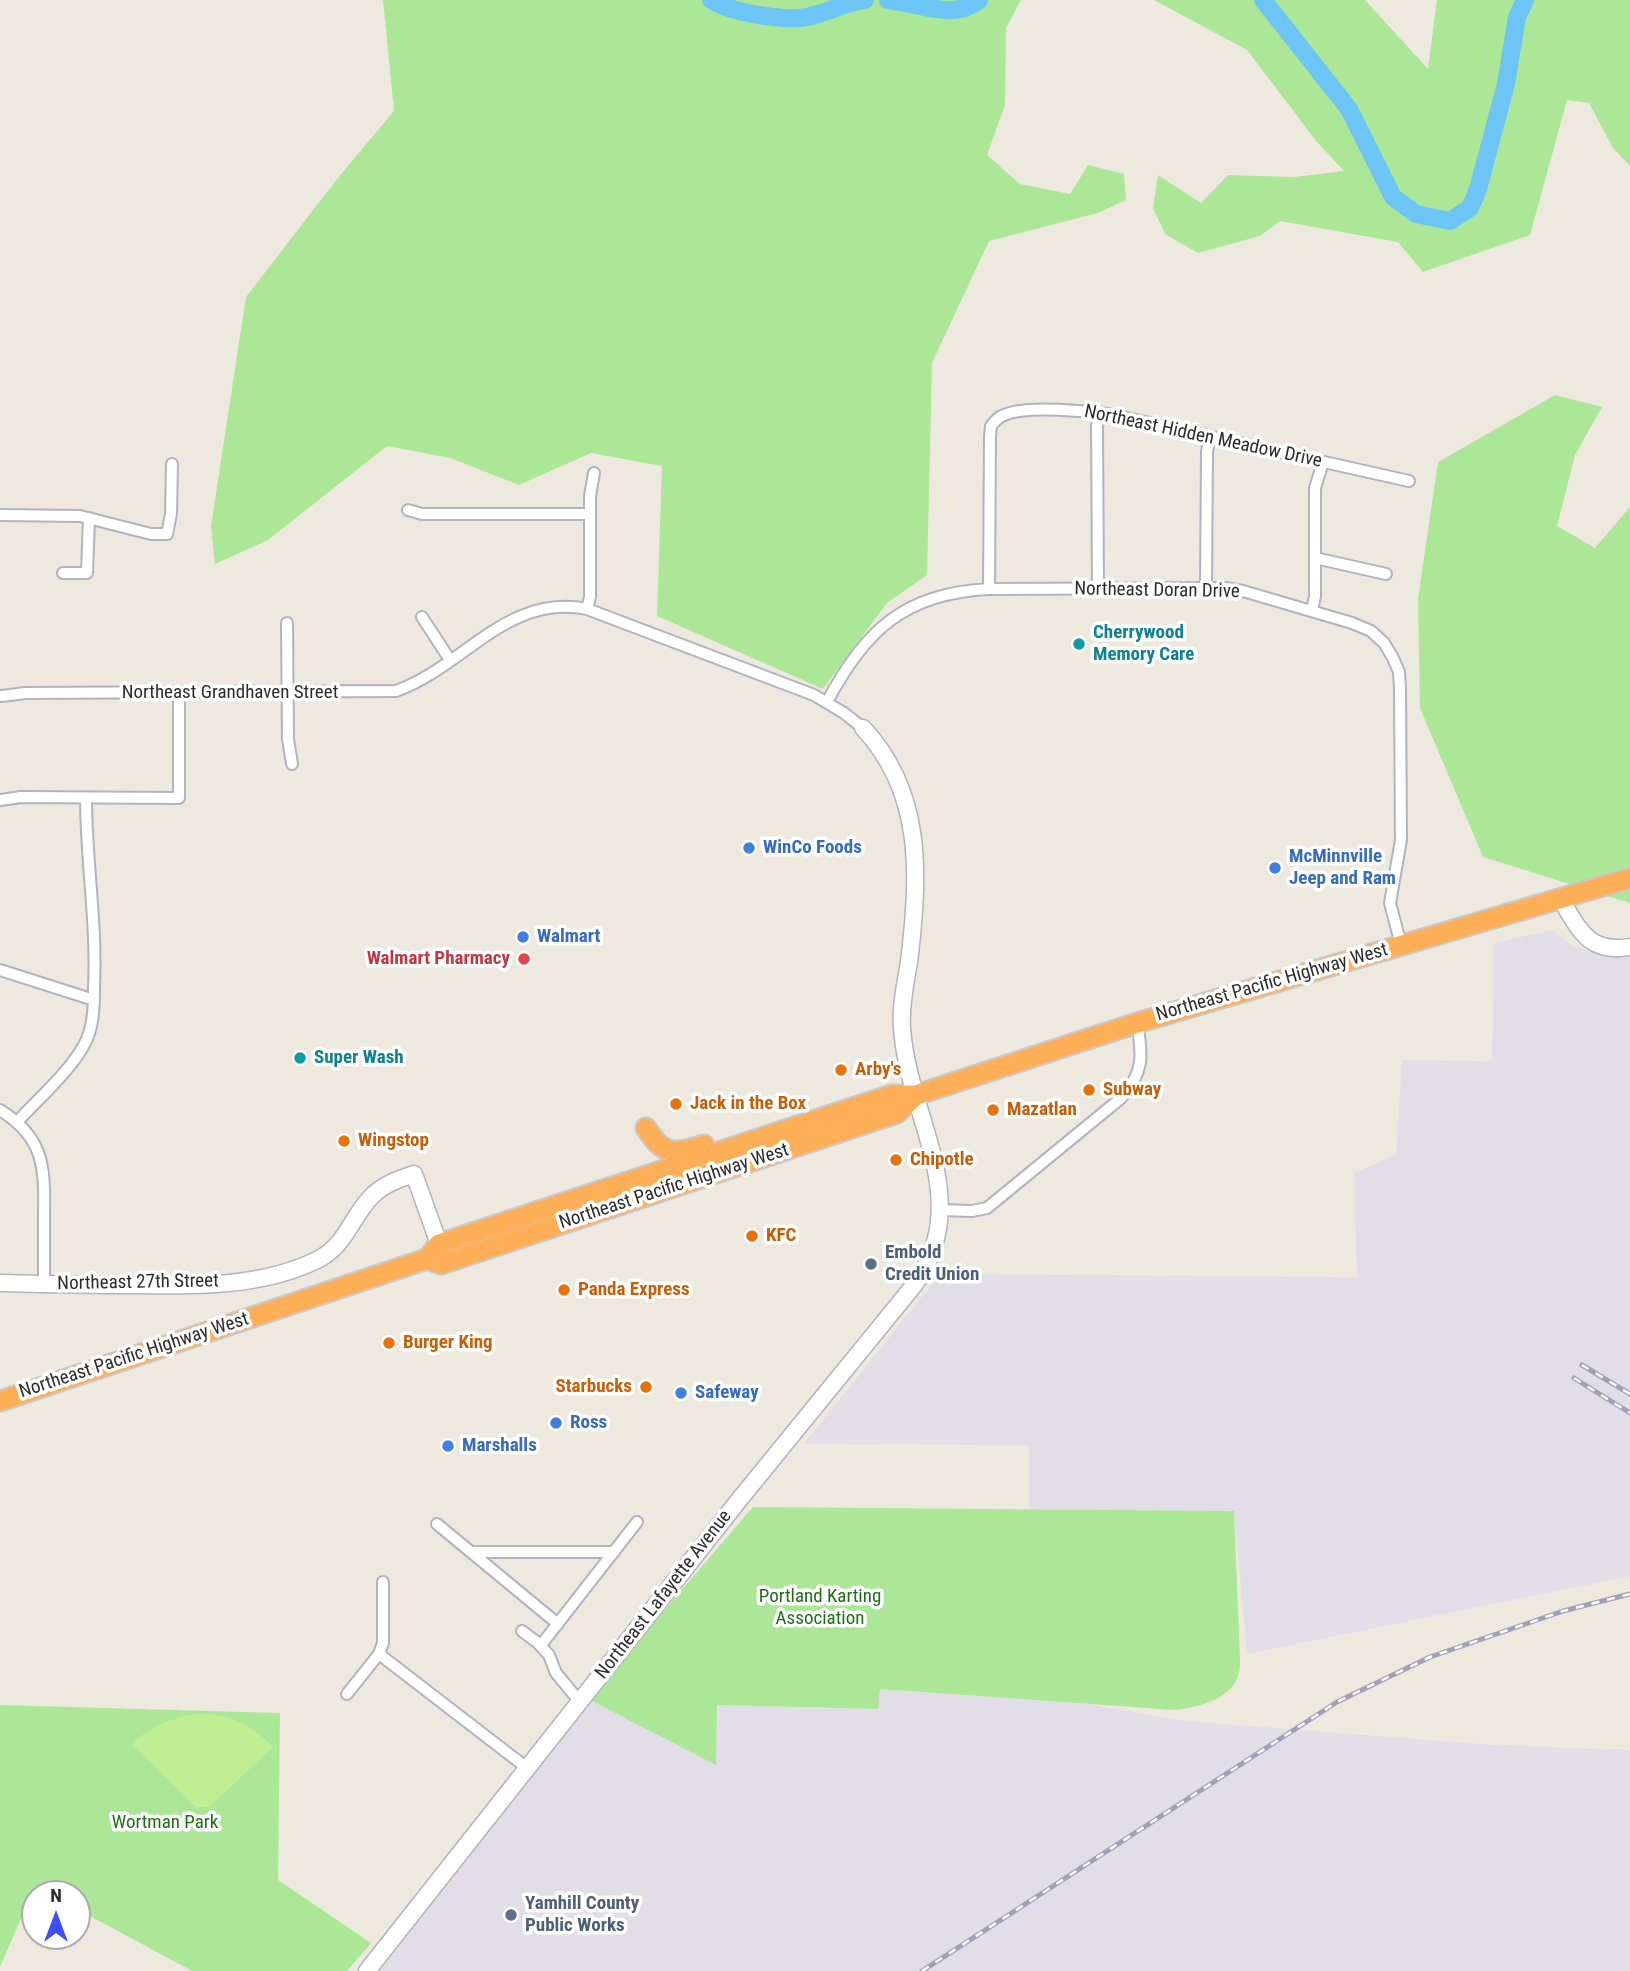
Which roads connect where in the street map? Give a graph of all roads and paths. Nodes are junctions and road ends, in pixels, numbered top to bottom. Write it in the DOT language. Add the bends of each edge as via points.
graph roads {
  1 [pos="1100,413"];
  2 [pos="1210,437"];
  3 [pos="1323,462"];
  4 [pos="172,464"];
  5 [pos="594,473"];
  6 [pos="1409,481"];
  7 [pos="408,510"];
  8 [pos="590,514"];
  9 [pos="0,515"];
  10 [pos="89,518"];
  11 [pos="1315,558"];
  12 [pos="62,573"];
  13 [pos="1386,574"];
  14 [pos="1098,588"];
  15 [pos="1206,588"];
  16 [pos="989,589"];
  17 [pos="586,609"];
  18 [pos="1312,611"];
  19 [pos="422,617"];
  20 [pos="287,623"];
  21 [pos="450,660"];
  22 [pos="288,692"];
  23 [pos="179,693"];
  24 [pos="2,696"];
  25 [pos="827,702"];
  26 [pos="863,729"];
  27 [pos="292,764"];
  28 [pos="86,798"];
  29 [pos="0,800"];
  30 [pos="1630,878"];
  31 [pos="1560,898"];
  32 [pos="1401,945"];
  33 [pos="1630,947"];
  34 [pos="0,970"];
  35 [pos="94,1000"];
  36 [pos="1138,1023"];
  37 [pos="916,1095"];
  38 [pos="0,1110"];
  39 [pos="18,1121"];
  40 [pos="646,1128"];
  41 [pos="790,1129"];
  42 [pos="768,1137"];
  43 [pos="643,1175"];
  44 [pos="657,1193"];
  45 [pos="940,1210"];
  46 [pos="576,1220"];
  47 [pos="433,1251"];
  48 [pos="0,1283"];
  49 [pos="44,1284"];
  50 [pos="0,1401"];
  51 [pos="637,1522"];
  52 [pos="437,1524"];
  53 [pos="471,1552"];
  54 [pos="614,1552"];
  55 [pos="383,1582"];
  56 [pos="558,1624"];
  57 [pos="522,1631"];
  58 [pos="541,1645"];
  59 [pos="379,1654"];
  60 [pos="347,1694"];
  61 [pos="580,1702"];
  62 [pos="527,1768"];
  63 [pos="367,1971"];
  1 -- 2 [label="street, Northeast Hidden Meadow Drive"];
  1 -- 14 [label="street"];
  1 -- 16 [label="street, Northeast Hidden Meadow Drive" via="1005,414 991,426"];
  2 -- 3 [label="street, Northeast Hidden Meadow Drive"];
  2 -- 15 [label="street"];
  3 -- 6 [label="street, Northeast Hidden Meadow Drive"];
  3 -- 11 [label="street" via="1315,488"];
  4 -- 10 [label="street" via="172,514 167,534"];
  5 -- 8 [label="street"];
  7 -- 8 [label="street" via="422,514"];
  8 -- 17 [label="street"];
  9 -- 10 [label="street"];
  10 -- 12 [label="street" via="87,573"];
  11 -- 13 [label="street"];
  11 -- 18 [label="street"];
  14 -- 15 [label="street, Northeast Doran Drive"];
  14 -- 16 [label="street, Northeast Doran Drive"];
  15 -- 18 [label="street, Northeast Doran Drive" via="1243,591"];
  16 -- 25 [label="street, Northeast Doran Drive" via="953,592 900,613 870,636"];
  17 -- 21 [label="street, Northeast Grandhaven Street" via="546,606 525,613"];
  17 -- 25 [label="street, Northeast Grandhaven Street"];
  18 -- 32 [label="street, Northeast Doran Drive" via="1371,631 1384,643 1398,672 1401,840 1390,903"];
  19 -- 21 [label="street"];
  20 -- 22 [label="street"];
  21 -- 22 [label="street, Northeast Grandhaven Street" via="396,691"];
  22 -- 23 [label="street, Northeast Grandhaven Street"];
  22 -- 27 [label="street"];
  23 -- 24 [label="street, Northeast Grandhaven Street"];
  23 -- 28 [label="street" via="179,798"];
  25 -- 26 [label="street, Northeast Grandhaven Street"];
  26 -- 37 [label="main road, Northeast Lafayette Avenue" via="897,776 912,832 913,921 902,1027"];
  28 -- 29 [label="street"];
  28 -- 35 [label="street"];
  30 -- 31 [label="highway, Northeast Pacific Highway West"];
  31 -- 32 [label="highway, Northeast Pacific Highway West"];
  31 -- 33 [label="main road" via="1591,942"];
  32 -- 36 [label="highway, Northeast Pacific Highway West"];
  34 -- 35 [label="street"];
  35 -- 39 [label="street" via="92,1023 78,1055"];
  36 -- 37 [label="highway, Northeast Pacific Highway West"];
  36 -- 45 [label="street" via="1140,1070 1120,1099 987,1208"];
  37 -- 41 [label="highway, Northeast Pacific Highway West" via="892,1095"];
  37 -- 44 [label="highway, Northeast Pacific Highway West" via="897,1112"];
  37 -- 45 [label="main road, Northeast Lafayette Avenue" via="934,1162"];
  38 -- 39 [label="street"];
  39 -- 49 [label="street" via="34,1140 45,1177"];
  40 -- 41 [label="highway" via="656,1144 674,1153 745,1132"];
  41 -- 42 [label="highway, Northeast Pacific Highway West"];
  42 -- 43 [label="highway, Northeast Pacific Highway West"];
  42 -- 44 [label="highway" via="751,1150 671,1177"];
  43 -- 46 [label="highway" via="632,1191 596,1202"];
  43 -- 47 [label="highway, Northeast Pacific Highway West"];
  44 -- 46 [label="highway, Northeast Pacific Highway West"];
  45 -- 61 [label="main road, Northeast Lafayette Avenue" via="935,1249 915,1284"];
  46 -- 47 [label="highway, Northeast Pacific Highway West" via="441,1264"];
  47 -- 49 [label="main road, Northeast 27th Street" via="414,1174 373,1194 335,1248 303,1266 212,1284"];
  47 -- 50 [label="highway, Northeast Pacific Highway West"];
  48 -- 49 [label="main road, Northeast 27th Street"];
  51 -- 54 [label="street"];
  52 -- 53 [label="street"];
  53 -- 54 [label="street"];
  53 -- 56 [label="street"];
  54 -- 56 [label="street"];
  55 -- 59 [label="street"];
  56 -- 58 [label="street"];
  57 -- 58 [label="street"];
  58 -- 61 [label="street" via="556,1674"];
  59 -- 60 [label="street"];
  59 -- 62 [label="street"];
  61 -- 62 [label="main road, Northeast Lafayette Avenue"];
  62 -- 63 [label="main road, Northeast Lafayette Avenue"];
}
